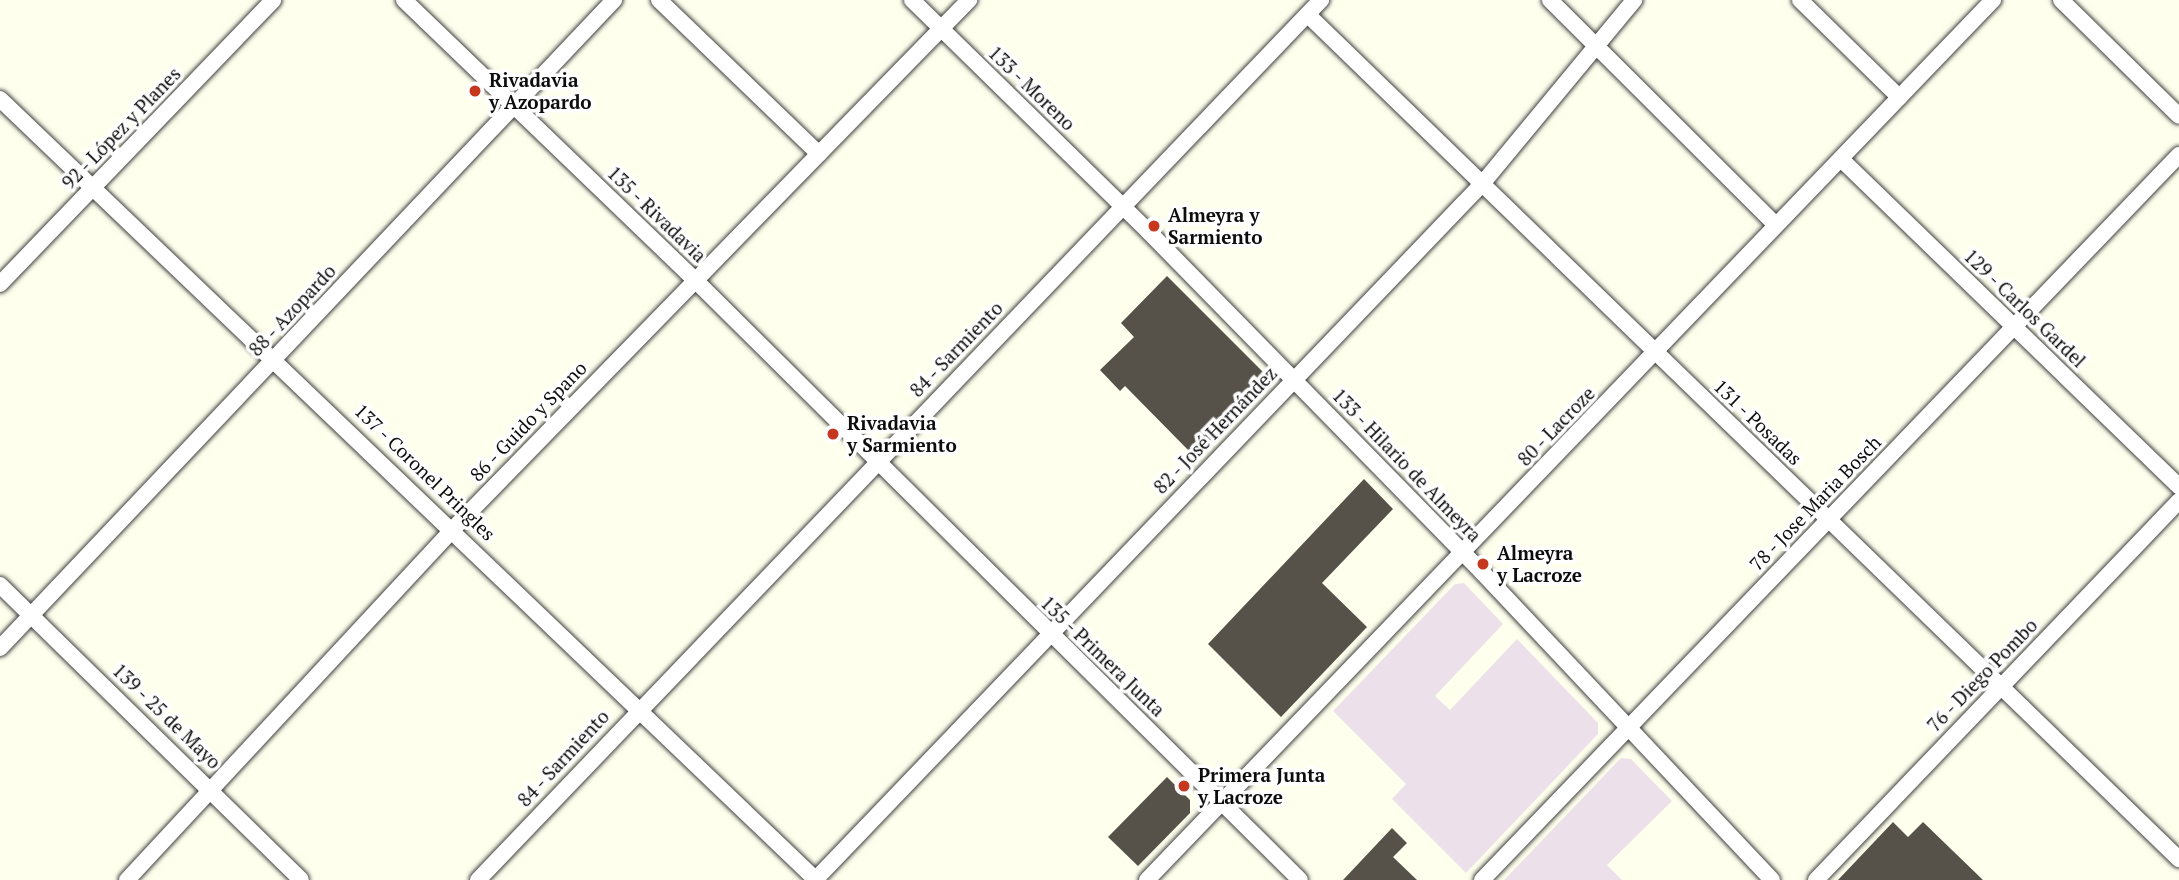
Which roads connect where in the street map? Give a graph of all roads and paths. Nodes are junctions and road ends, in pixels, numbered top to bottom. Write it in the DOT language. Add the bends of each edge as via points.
graph roads {
  1 [pos="273,0"];
  2 [pos="404,0"];
  3 [pos="614,0"];
  4 [pos="659,0"];
  5 [pos="912,0"];
  6 [pos="969,0"];
  7 [pos="1321,0"];
  8 [pos="1550,0"];
  9 [pos="1634,0"];
  10 [pos="1800,0"];
  11 [pos="1993,0"];
  12 [pos="2061,0"];
  13 [pos="1308,15"];
  14 [pos="942,28"];
  15 [pos="1595,41"];
  16 [pos="1899,97"];
  17 [pos="0,99"];
  18 [pos="513,105"];
  19 [pos="2179,116"];
  20 [pos="819,154"];
  21 [pos="2179,155"];
  22 [pos="1841,159"];
  23 [pos="1482,184"];
  24 [pos="93,188"];
  25 [pos="1123,205"];
  26 [pos="1775,224"];
  27 [pos="694,279"];
  28 [pos="0,284"];
  29 [pos="2015,326"];
  30 [pos="1656,353"];
  31 [pos="275,359"];
  32 [pos="1293,379"];
  33 [pos="877,462"];
  34 [pos="2179,487"];
  35 [pos="2179,500"];
  36 [pos="1829,519"];
  37 [pos="454,528"];
  38 [pos="1463,553"];
  39 [pos="0,585"];
  40 [pos="32,615"];
  41 [pos="1048,632"];
  42 [pos="0,648"];
  43 [pos="2001,685"];
  44 [pos="638,708"];
  45 [pos="1628,728"];
  46 [pos="213,789"];
  47 [pos="1222,802"];
  48 [pos="2179,859"];
  49 [pos="127,880"];
  50 [pos="301,880"];
  51 [pos="478,880"];
  52 [pos="816,880"];
  53 [pos="1147,880"];
  54 [pos="1300,880"];
  55 [pos="1482,880"];
  56 [pos="1772,880"];
  57 [pos="1816,880"];
  1 -- 24 [label="street, 92 - López y Planes"];
  2 -- 18 [label="street, 135 - Rivadavia"];
  3 -- 18 [label="street, 88 - Azopardo"];
  4 -- 20 [label="street"];
  5 -- 14 [label="street, 133 - Moreno"];
  6 -- 14 [label="street, 86 - Guido y Spano"];
  7 -- 13 [label="street, 84 - Sarmiento"];
  8 -- 15 [label="street"];
  9 -- 15 [label="street, 82 - José Hernández"];
  10 -- 16 [label="street"];
  11 -- 16 [label="street, 80 - Lacroze"];
  12 -- 19 [label="street"];
  13 -- 23 [label="street, 131 - Posadas"];
  13 -- 25 [label="street, 84 - Sarmiento"];
  14 -- 20 [label="street, 86 - Guido y Spano"];
  14 -- 25 [label="street, 133 - Moreno"];
  15 -- 23 [label="street, 82 - José Hernández"];
  15 -- 26 [label="street"];
  16 -- 22 [label="street, 80 - Lacroze"];
  17 -- 24 [label="street, 137 - Coronel Pringles"];
  18 -- 27 [label="street, 135 - Rivadavia"];
  18 -- 31 [label="street, 88 - Azopardo"];
  20 -- 27 [label="street, 86 - Guido y Spano"];
  21 -- 29 [label="street, 78 - Jose Maria Bosch"];
  22 -- 26 [label="street, 80 - Lacroze"];
  22 -- 29 [label="street, 129 - Carlos Gardel"];
  23 -- 30 [label="street, 131 - Posadas"];
  23 -- 32 [label="street, 82 - José Hernández"];
  24 -- 28 [label="street, 92 - López y Planes"];
  24 -- 31 [label="street, 137 - Coronel Pringles"];
  25 -- 32 [label="street, 133 - Hilario de Almeyra"];
  25 -- 33 [label="street, 84 - Sarmiento"];
  26 -- 30 [label="street, 80 - Lacroze"];
  27 -- 33 [label="street, 135 - Rivadavia"];
  27 -- 37 [label="street, 86 - Guido y Spano"];
  29 -- 34 [label="street, 129 - Carlos Gardel"];
  29 -- 36 [label="street, 78 - Jose Maria Bosch"];
  30 -- 36 [label="street, 131 - Posadas"];
  30 -- 38 [label="street, 80 - Lacroze"];
  31 -- 37 [label="street, 137 - Coronel Pringles"];
  31 -- 40 [label="street, 88 - Azopardo"];
  32 -- 38 [label="street, 133 - Hilario de Almeyra"];
  32 -- 41 [label="street, 82 - José Hernández"];
  33 -- 41 [label="street, 135 - Primera Junta"];
  33 -- 44 [label="street, 84 - Sarmiento"];
  35 -- 43 [label="street, 76 - Diego Pombo"];
  36 -- 43 [label="street, 131 - Posadas"];
  36 -- 45 [label="street, 78 - Jose Maria Bosch"];
  37 -- 44 [label="street, 137 - Coronel Pringles"];
  37 -- 46 [label="street, 86 - Guido y Spano"];
  38 -- 45 [label="street, 133 - Hilario de Almeyra"];
  38 -- 47 [label="street, 80 - Lacroze"];
  39 -- 40 [label="street, 139 - 25 de Mayo"];
  40 -- 42 [label="street, 88 - Azopardo"];
  40 -- 46 [label="street, 139 - 25 de Mayo"];
  41 -- 47 [label="street, 135 - Primera Junta"];
  41 -- 52 [label="street, 82 - José Hernández"];
  43 -- 48 [label="street, 131 - Posadas"];
  43 -- 57 [label="street, 76 - Diego Pombo"];
  44 -- 51 [label="street, 84 - Sarmiento"];
  44 -- 52 [label="street, 137 - Coronel Pringles"];
  45 -- 55 [label="street, 78 - Jose Maria Bosch"];
  45 -- 56 [label="street, 133 - Hilario de Almeyra"];
  46 -- 49 [label="street, 86 - Guido y Spano"];
  46 -- 50 [label="street, 139 - 25 de Mayo"];
  47 -- 53 [label="street, 80 - Lacroze"];
  47 -- 54 [label="street, 135 - Primera Junta"];
}
